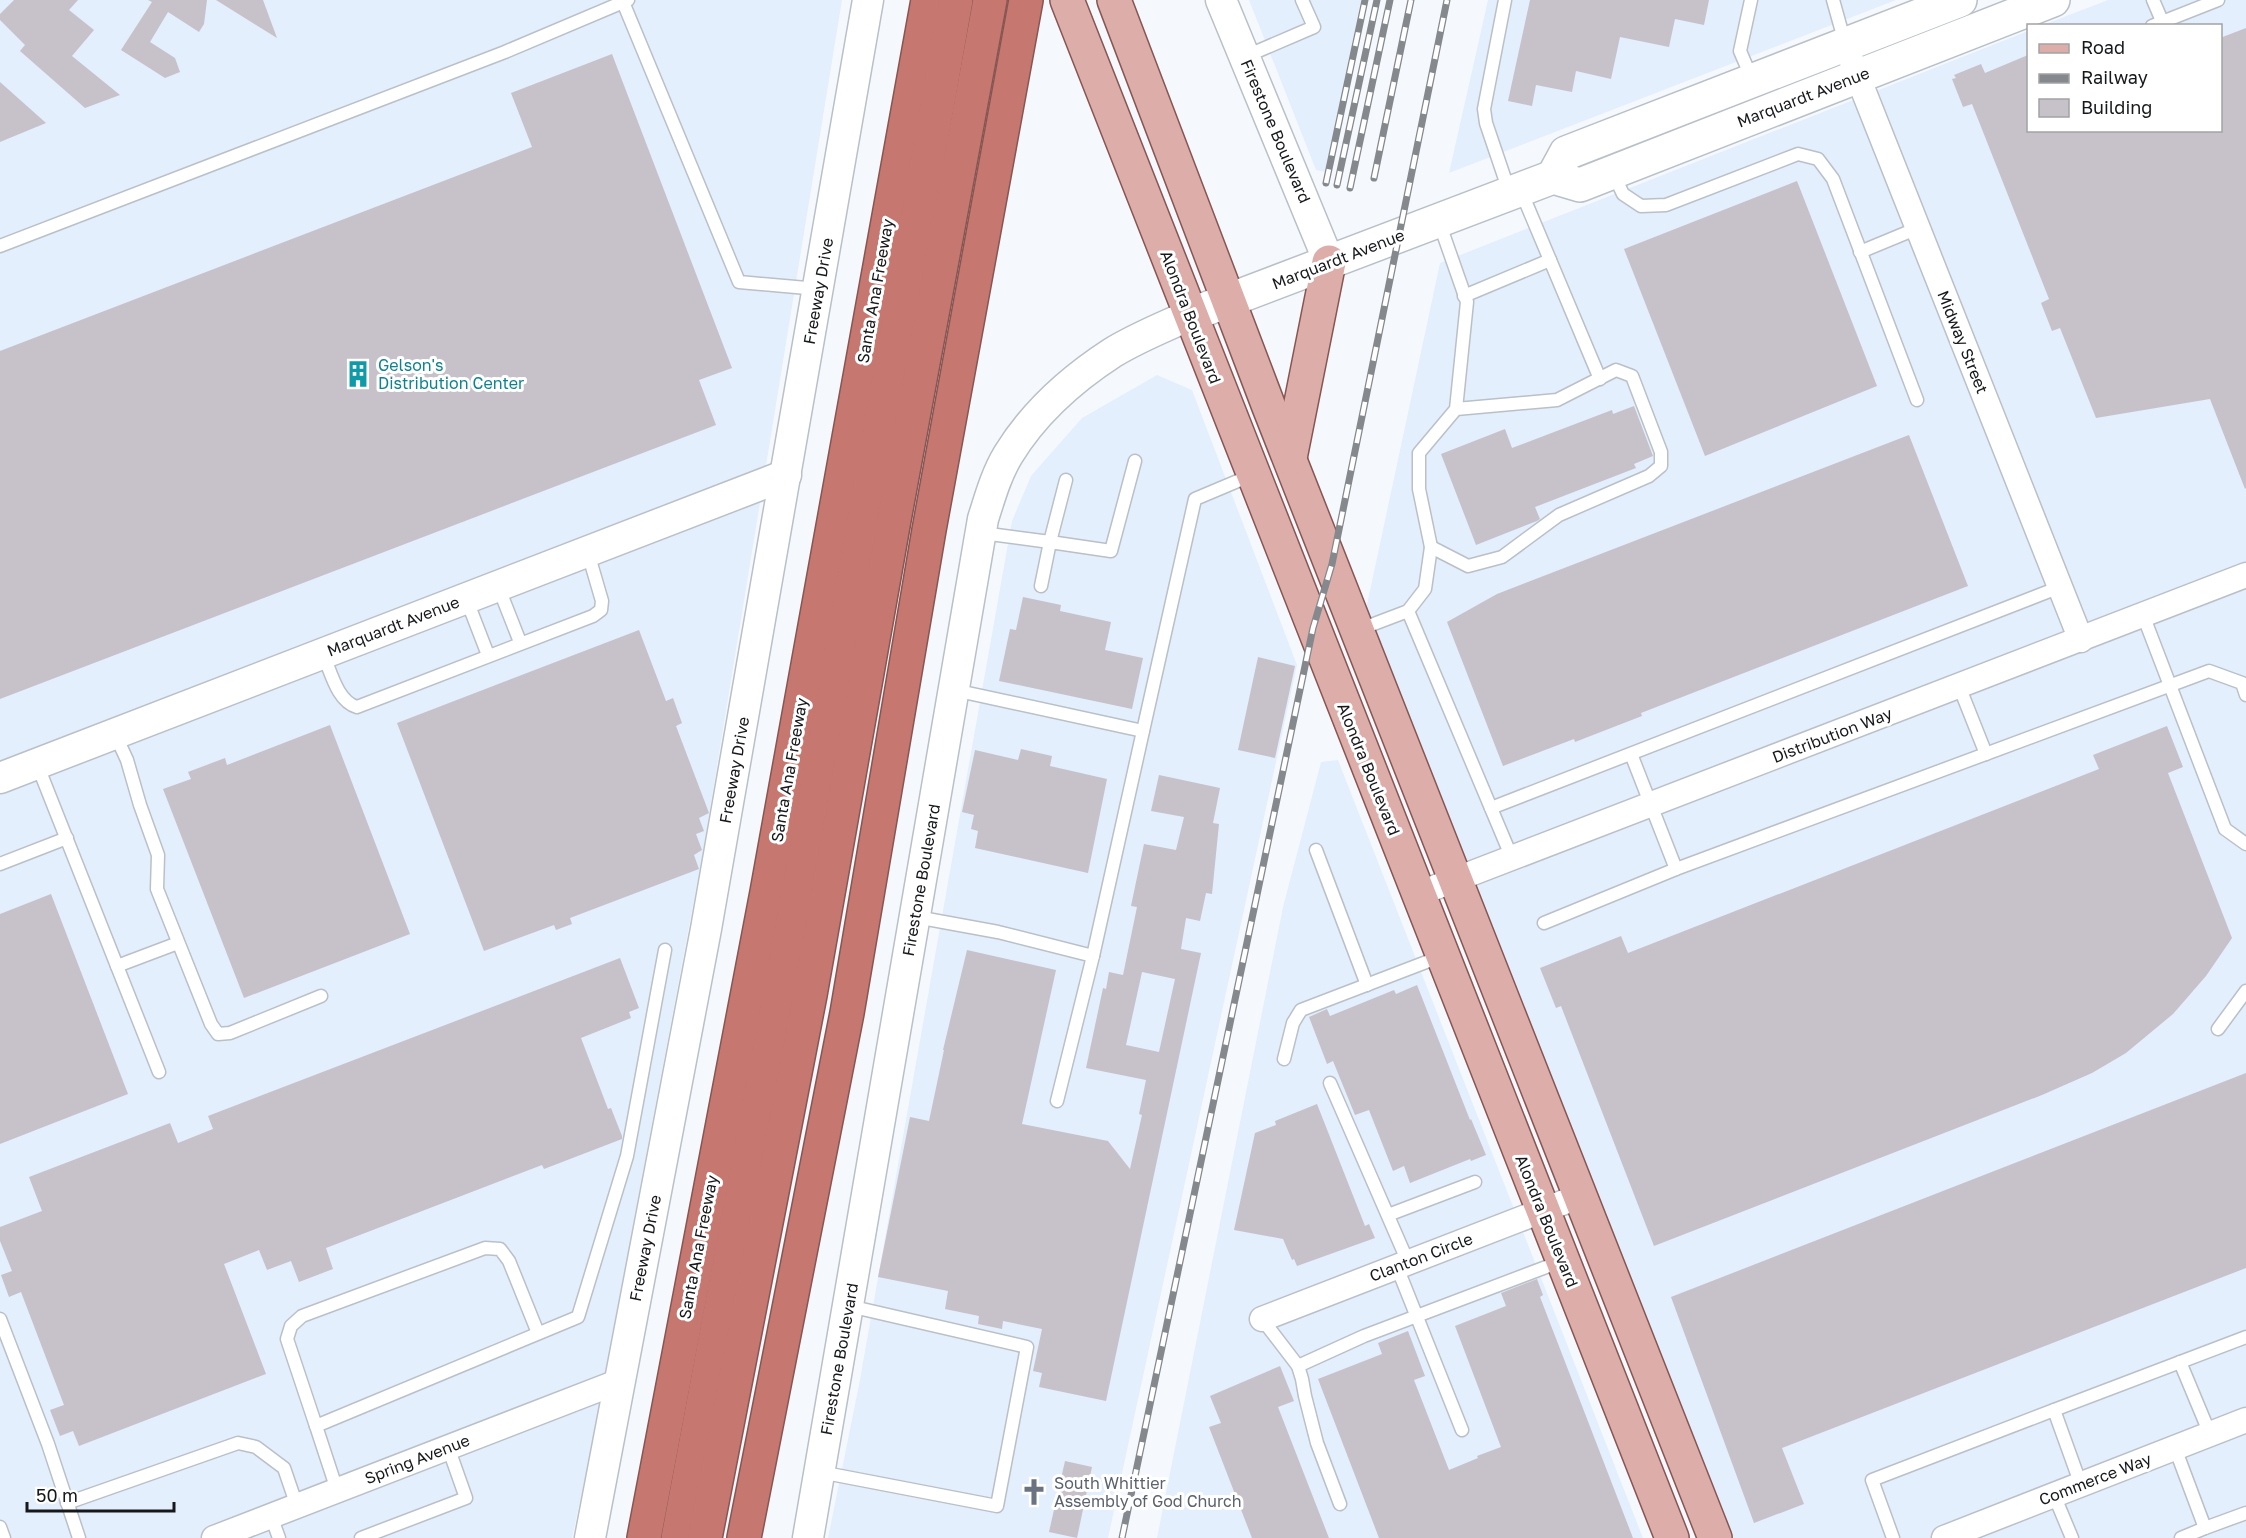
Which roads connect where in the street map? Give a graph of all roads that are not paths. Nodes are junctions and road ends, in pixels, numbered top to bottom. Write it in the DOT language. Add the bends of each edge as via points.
graph roads {
  1 [pos="868,0"];
  2 [pos="928,0"];
  3 [pos="956,0"];
  4 [pos="990,0"];
  5 [pos="1026,0"];
  6 [pos="1067,0"];
  7 [pos="1114,0"];
  8 [pos="1221,0"];
  9 [pos="1302,0"];
  10 [pos="1505,0"];
  11 [pos="1751,0"];
  12 [pos="1833,0"];
  13 [pos="1960,0"];
  14 [pos="2052,0"];
  15 [pos="2153,0"];
  16 [pos="2218,0"];
  17 [pos="625,1"];
  18 [pos="2157,23"];
  19 [pos="1846,44"];
  20 [pos="1244,57"];
  21 [pos="1858,75"];
  22 [pos="1752,80"];
  23 [pos="1613,172"];
  24 [pos="1553,177"];
  25 [pos="1515,191"];
  26 [pos="1439,220"];
  27 [pos="1918,228"];
  28 [pos="0,246"];
  29 [pos="1860,252"];
  30 [pos="1550,260"];
  31 [pos="1329,262"];
  32 [pos="818,289"];
  33 [pos="1464,296"];
  34 [pos="1229,300"];
  35 [pos="1190,315"];
  36 [pos="1600,379"];
  37 [pos="1917,400"];
  38 [pos="1456,409"];
  39 [pos="1290,458"];
  40 [pos="1136,461"];
  41 [pos="786,475"];
  42 [pos="1253,475"];
  43 [pos="1066,480"];
  44 [pos="981,533"];
  45 [pos="1050,542"];
  46 [pos="1431,547"];
  47 [pos="587,551"];
  48 [pos="2246,575"];
  49 [pos="498,586"];
  50 [pos="1041,586"];
  51 [pos="2060,587"];
  52 [pos="466,598"];
  53 [pos="1408,611"];
  54 [pos="2143,615"];
  55 [pos="1358,630"];
  56 [pos="2081,640"];
  57 [pos="520,642"];
  58 [pos="323,653"];
  59 [pos="488,655"];
  60 [pos="1959,686"];
  61 [pos="2169,686"];
  62 [pos="954,690"];
  63 [pos="2246,695"];
  64 [pos="1143,731"];
  65 [pos="115,734"];
  66 [pos="1631,754"];
  67 [pos="1986,754"];
  68 [pos="37,764"];
  69 [pos="0,778"];
  70 [pos="1651,805"];
  71 [pos="1491,808"];
  72 [pos="67,838"];
  73 [pos="2246,844"];
  74 [pos="1316,850"];
  75 [pos="1512,858"];
  76 [pos="0,864"];
  77 [pos="1676,869"];
  78 [pos="1456,880"];
  79 [pos="1418,894"];
  80 [pos="915,917"];
  81 [pos="1544,923"];
  82 [pos="178,943"];
  83 [pos="665,950"];
  84 [pos="1093,956"];
  85 [pos="1442,956"];
  86 [pos="117,966"];
  87 [pos="1367,985"];
  88 [pos="2246,991"];
  89 [pos="321,996"];
  90 [pos="2218,1029"];
  91 [pos="1284,1059"];
  92 [pos="159,1072"];
  93 [pos="1330,1083"];
  94 [pos="1057,1101"];
  95 [pos="1475,1182"];
  96 [pos="1580,1196"];
  97 [pos="1543,1210"];
  98 [pos="1388,1215"];
  99 [pos="1563,1261"];
  100 [pos="1402,1264"];
  101 [pos="848,1306"];
  102 [pos="1416,1316"];
  103 [pos="1262,1319"];
  104 [pos="0,1320"];
  105 [pos="538,1334"];
  106 [pos="2246,1337"];
  107 [pos="2180,1362"];
  108 [pos="1298,1366"];
  109 [pos="620,1381"];
  110 [pos="2054,1410"];
  111 [pos="2246,1420"];
  112 [pos="316,1426"];
  113 [pos="1462,1430"];
  114 [pos="2210,1434"];
  115 [pos="448,1447"];
  116 [pos="2175,1448"];
  117 [pos="819,1472"];
  118 [pos="2081,1485"];
  119 [pos="338,1490"];
  120 [pos="2054,1495"];
  121 [pos="67,1503"];
  122 [pos="1340,1504"];
  123 [pos="297,1506"];
  124 [pos="2246,1513"];
  125 [pos="0,1527"];
  126 [pos="275,1527"];
  127 [pos="2205,1528"];
  128 [pos="645,1530"];
  129 [pos="4,1538"];
  130 [pos="79,1538"];
  131 [pos="214,1538"];
  132 [pos="361,1538"];
  133 [pos="590,1538"];
  134 [pos="678,1538"];
  135 [pos="705,1538"];
  136 [pos="744,1538"];
  137 [pos="808,1538"];
  138 [pos="1672,1538"];
  139 [pos="1715,1538"];
  140 [pos="1893,1538"];
  141 [pos="1944,1538"];
  142 [pos="2072,1538"];
  143 [pos="2181,1538"];
  1 -- 32 [label="street, Freeway Drive"];
  2 -- 128 [label="highway, Santa Ana Freeway" via="769,880"];
  3 -- 134 [label="highway" via="799,889"];
  4 -- 135 [label="highway" via="819,949"];
  5 -- 136 [label="highway" via="929,530 847,1013"];
  6 -- 35 [label="main road, Alondra Boulevard"];
  7 -- 34 [label="main road"];
  8 -- 20 [label="street, Firestone Boulevard"];
  9 -- 20 [label="lane" via="1314,27"];
  10 -- 25 [label="lane" via="1484,109 1486,123"];
  11 -- 22 [label="lane" via="1740,51"];
  12 -- 19 [label="lane"];
  13 -- 19 [label="main road, Marquardt Avenue"];
  14 -- 21 [label="main road, Marquardt Avenue"];
  15 -- 18 [label="lane"];
  16 -- 18 [label="lane"];
  17 -- 28 [label="lane" via="505,52"];
  17 -- 32 [label="lane" via="739,282"];
  19 -- 21 [label="street, Midway Street"];
  19 -- 22 [label="main road, Marquardt Avenue"];
  20 -- 31 [label="street, Firestone Boulevard"];
  21 -- 23 [label="main road, Marquardt Avenue"];
  21 -- 27 [label="street, Midway Street"];
  22 -- 24 [label="main road, Marquardt Avenue" via="1566,153"];
  23 -- 24 [label="main road, Marquardt Avenue" via="1580,185"];
  23 -- 29 [label="lane" via="1623,194 1641,206 1666,205 1798,154 1818,159 1833,179"];
  24 -- 25 [label="main road, Marquardt Avenue"];
  25 -- 26 [label="main road, Marquardt Avenue"];
  25 -- 30 [label="lane"];
  26 -- 31 [label="main road, Marquardt Avenue"];
  26 -- 33 [label="lane"];
  27 -- 29 [label="lane"];
  27 -- 51 [label="street, Midway Street"];
  29 -- 37 [label="lane"];
  30 -- 33 [label="lane"];
  30 -- 36 [label="lane"];
  31 -- 34 [label="main road, Marquardt Avenue"];
  31 -- 39 [label="main road"];
  32 -- 41 [label="street, Freeway Drive"];
  33 -- 38 [label="lane" via="1467,302"];
  34 -- 35 [label="main road, Marquardt Avenue"];
  34 -- 39 [label="main road"];
  35 -- 42 [label="main road, Alondra Boulevard"];
  35 -- 44 [label="street, Firestone Boulevard" via="1112,353 1079,376 1025,430 993,488"];
  36 -- 38 [label="lane" via="1557,399"];
  36 -- 46 [label="lane" via="1616,370 1632,376 1661,452 1661,466 1649,476 1559,515 1502,557 1468,566"];
  38 -- 46 [label="lane" via="1419,453 1419,489"];
  39 -- 55 [label="main road"];
  40 -- 45 [label="lane" via="1111,551"];
  41 -- 47 [label="street, Marquardt Avenue"];
  41 -- 109 [label="street, Freeway Drive"];
  42 -- 64 [label="lane" via="1195,499"];
  42 -- 79 [label="main road, Alondra Boulevard"];
  43 -- 45 [label="lane"];
  44 -- 45 [label="lane"];
  44 -- 62 [label="street, Firestone Boulevard"];
  45 -- 50 [label="lane"];
  46 -- 53 [label="lane" via="1425,590"];
  47 -- 49 [label="street, Marquardt Avenue"];
  47 -- 57 [label="lane" via="602,601 601,610"];
  48 -- 54 [label="street, Distribution Way"];
  49 -- 52 [label="street, Marquardt Avenue"];
  49 -- 57 [label="lane"];
  51 -- 56 [label="street, Midway Street"];
  51 -- 66 [label="lane"];
  52 -- 58 [label="street, Marquardt Avenue"];
  52 -- 59 [label="lane"];
  53 -- 55 [label="lane"];
  53 -- 71 [label="lane"];
  54 -- 56 [label="street, Distribution Way"];
  54 -- 61 [label="lane"];
  55 -- 78 [label="main road"];
  56 -- 60 [label="street, Distribution Way"];
  57 -- 59 [label="lane"];
  58 -- 59 [label="lane" via="344,698 357,708"];
  58 -- 65 [label="street, Marquardt Avenue"];
  60 -- 67 [label="lane"];
  60 -- 70 [label="street, Distribution Way"];
  61 -- 63 [label="lane" via="2209,671 2241,683"];
  61 -- 67 [label="lane"];
  61 -- 73 [label="lane" via="2225,829"];
  62 -- 64 [label="lane"];
  62 -- 80 [label="street, Firestone Boulevard"];
  64 -- 84 [label="lane"];
  65 -- 68 [label="street, Marquardt Avenue"];
  65 -- 82 [label="lane" via="158,855 157,889"];
  66 -- 70 [label="lane"];
  66 -- 71 [label="lane"];
  67 -- 77 [label="lane"];
  68 -- 69 [label="street, Marquardt Avenue"];
  68 -- 72 [label="lane"];
  70 -- 75 [label="street, Distribution Way"];
  70 -- 77 [label="lane"];
  71 -- 75 [label="lane"];
  72 -- 76 [label="lane"];
  72 -- 86 [label="lane"];
  74 -- 87 [label="lane"];
  75 -- 78 [label="street, Distribution Way"];
  77 -- 81 [label="lane"];
  78 -- 79 [label="street, Distribution Way"];
  78 -- 96 [label="main road"];
  79 -- 85 [label="main road, Alondra Boulevard"];
  80 -- 84 [label="lane" via="998,932"];
  80 -- 101 [label="street, Firestone Boulevard"];
  82 -- 86 [label="lane"];
  82 -- 89 [label="lane" via="218,1034 230,1033"];
  83 -- 105 [label="lane" via="627,1156 578,1317"];
  84 -- 94 [label="lane"];
  85 -- 87 [label="lane"];
  85 -- 97 [label="main road, Alondra Boulevard"];
  86 -- 92 [label="lane"];
  87 -- 91 [label="lane" via="1301,1010 1293,1023"];
  88 -- 90 [label="lane"];
  93 -- 98 [label="lane"];
  95 -- 98 [label="lane"];
  96 -- 97 [label="street, Clanton Circle"];
  96 -- 139 [label="main road"];
  97 -- 99 [label="main road, Alondra Boulevard"];
  97 -- 100 [label="street, Clanton Circle"];
  98 -- 100 [label="lane"];
  99 -- 102 [label="lane"];
  99 -- 138 [label="main road, Alondra Boulevard"];
  100 -- 102 [label="lane"];
  100 -- 103 [label="street, Clanton Circle"];
  101 -- 117 [label="street, Firestone Boulevard"];
  101 -- 117 [label="lane" via="1027,1347 997,1506"];
  102 -- 108 [label="lane"];
  102 -- 113 [label="lane"];
  103 -- 108 [label="lane"];
  104 -- 121 [label="lane"];
  105 -- 112 [label="lane"];
  105 -- 112 [label="lane" via="509,1261 500,1249 485,1248 302,1316 291,1326 287,1339"];
  106 -- 107 [label="lane"];
  107 -- 110 [label="lane"];
  107 -- 114 [label="lane"];
  108 -- 122 [label="lane" via="1317,1443"];
  109 -- 115 [label="street, Spring Avenue"];
  109 -- 133 [label="street, Freeway Drive"];
  110 -- 118 [label="lane"];
  110 -- 140 [label="lane" via="1872,1480"];
  111 -- 114 [label="street, Commerce Way"];
  112 -- 119 [label="lane"];
  114 -- 116 [label="street, Commerce Way"];
  115 -- 119 [label="street, Spring Avenue"];
  115 -- 132 [label="lane" via="466,1498"];
  116 -- 118 [label="street, Commerce Way"];
  116 -- 127 [label="lane"];
  117 -- 137 [label="street, Firestone Boulevard"];
  118 -- 120 [label="street, Commerce Way"];
  119 -- 123 [label="street, Spring Avenue"];
  120 -- 141 [label="street, Commerce Way"];
  120 -- 142 [label="lane"];
  121 -- 123 [label="lane" via="238,1443 256,1447 284,1468"];
  121 -- 130 [label="lane"];
  123 -- 126 [label="street, Spring Avenue"];
  124 -- 127 [label="lane"];
  125 -- 129 [label="lane"];
  126 -- 131 [label="street, Spring Avenue"];
  127 -- 143 [label="lane"];
}
